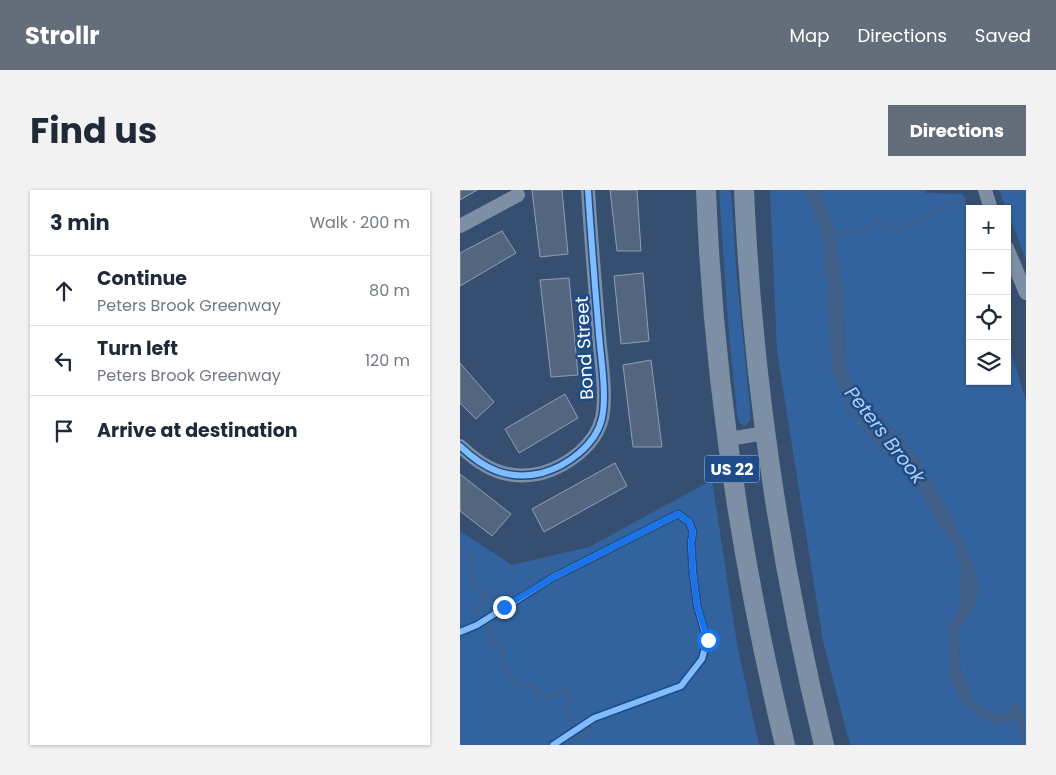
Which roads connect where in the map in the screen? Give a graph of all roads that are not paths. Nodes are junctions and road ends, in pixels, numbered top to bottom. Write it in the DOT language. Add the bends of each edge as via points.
graph roads {
  1 [pos="588,190"];
  2 [pos="706,190"];
  3 [pos="744,190"];
  4 [pos="985,190"];
  5 [pos="518,195"];
  6 [pos="990,205"];
  7 [pos="460,226"];
  8 [pos="1008,250"];
  9 [pos="1026,293"];
  10 [pos="766,433"];
  11 [pos="728,439"];
  12 [pos="460,446"];
  13 [pos="785,745"];
  14 [pos="824,745"];
  1 -- 12 [label="street, Bond Street" via="603,379 602,419 584,448 570,461 540,474 498,473"];
  2 -- 11 [label="highway, US 22" via="718,360"];
  3 -- 10 [label="highway, US 22"];
  4 -- 6 [label="street"];
  5 -- 7 [label="street"];
  8 -- 9 [label="street"];
  10 -- 11 [label="street"];
  10 -- 14 [label="highway, US 22" via="799,632"];
  11 -- 13 [label="highway, US 22" via="761,641"];
}
